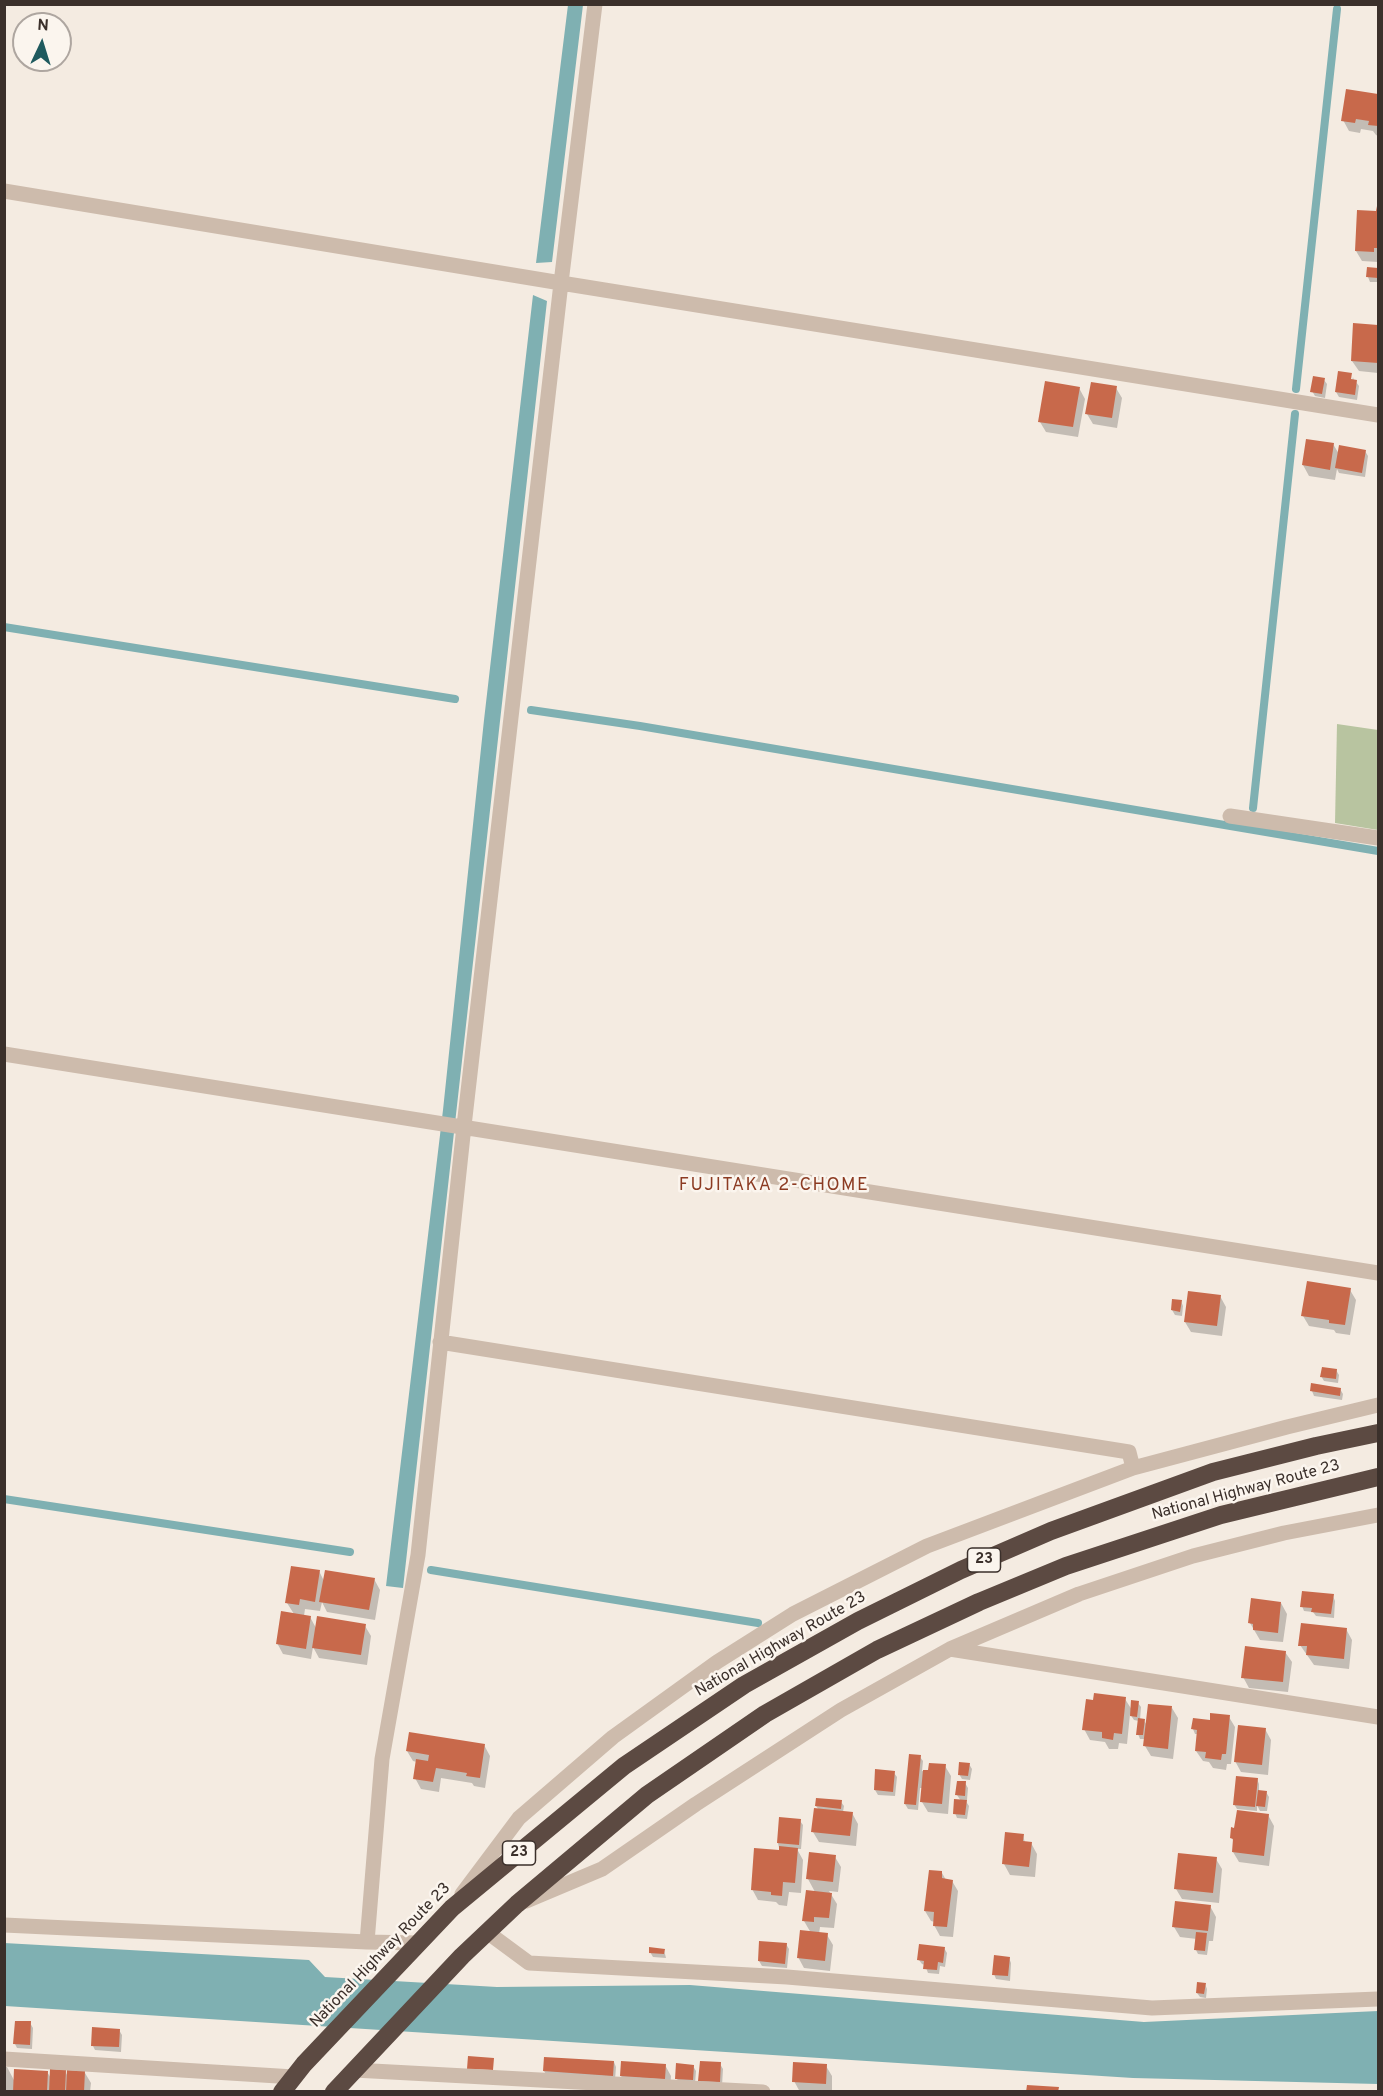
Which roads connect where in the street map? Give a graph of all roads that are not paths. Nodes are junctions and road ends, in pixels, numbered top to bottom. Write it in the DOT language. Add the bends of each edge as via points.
graph roads {
  1 [pos="596,4"];
  2 [pos="4,191"];
  3 [pos="561,283"];
  4 [pos="1378,416"];
  5 [pos="1230,816"];
  6 [pos="1378,838"];
  7 [pos="4,1054"];
  8 [pos="461,1126"];
  9 [pos="1378,1273"];
  10 [pos="440,1342"];
  11 [pos="1378,1405"];
  12 [pos="1378,1433"];
  13 [pos="1133,1468"];
  14 [pos="1378,1477"];
  15 [pos="1378,1515"];
  16 [pos="950,1649"];
  17 [pos="1378,1717"];
  18 [pos="517,1904"];
  19 [pos="452,1908"];
  20 [pos="4,1925"];
  21 [pos="488,1932"];
  22 [pos="367,1942"];
  23 [pos="418,1942"];
  24 [pos="1378,1999"];
  25 [pos="4,2059"];
  26 [pos="299,2070"];
  27 [pos="354,2070"];
  28 [pos="282,2091"];
  29 [pos="334,2091"];
  30 [pos="763,2091"];
  1 -- 3 [label="street"];
  2 -- 3 [label="street"];
  3 -- 4 [label="street"];
  3 -- 8 [label="street"];
  5 -- 6 [label="street"];
  7 -- 8 [label="street"];
  8 -- 9 [label="street"];
  8 -- 10 [label="street"];
  10 -- 13 [label="street" via="1129,1452"];
  10 -- 22 [label="street" via="418,1555 382,1759"];
  11 -- 13 [label="street"];
  12 -- 19 [label="highway, National Highway Route 23 / 23" via="1213,1472 1051,1531 858,1621 744,1685 624,1766"];
  13 -- 19 [label="street" via="927,1546 793,1614 717,1662 613,1737 519,1818"];
  14 -- 18 [label="highway, National Highway Route 23 / 23" via="1158,1534 979,1602 878,1650 765,1714 647,1795"];
  15 -- 16 [label="street" via="1193,1556 1078,1594"];
  16 -- 17 [label="street"];
  16 -- 18 [label="street" via="841,1710 602,1869"];
  18 -- 21 [label="highway, National Highway Route 23 / 23"];
  19 -- 23 [label="highway, National Highway Route 23 / 23"];
  20 -- 22 [label="street"];
  21 -- 24 [label="street" via="529,1963 787,1977 1152,2008"];
  21 -- 27 [label="highway, National Highway Route 23 / 23"];
  22 -- 23 [label="street"];
  23 -- 26 [label="highway, National Highway Route 23 / 23"];
  25 -- 26 [label="street"];
  26 -- 28 [label="highway, National Highway Route 23 / 23"];
  27 -- 29 [label="highway, National Highway Route 23 / 23"];
  27 -- 30 [label="street"];
}
